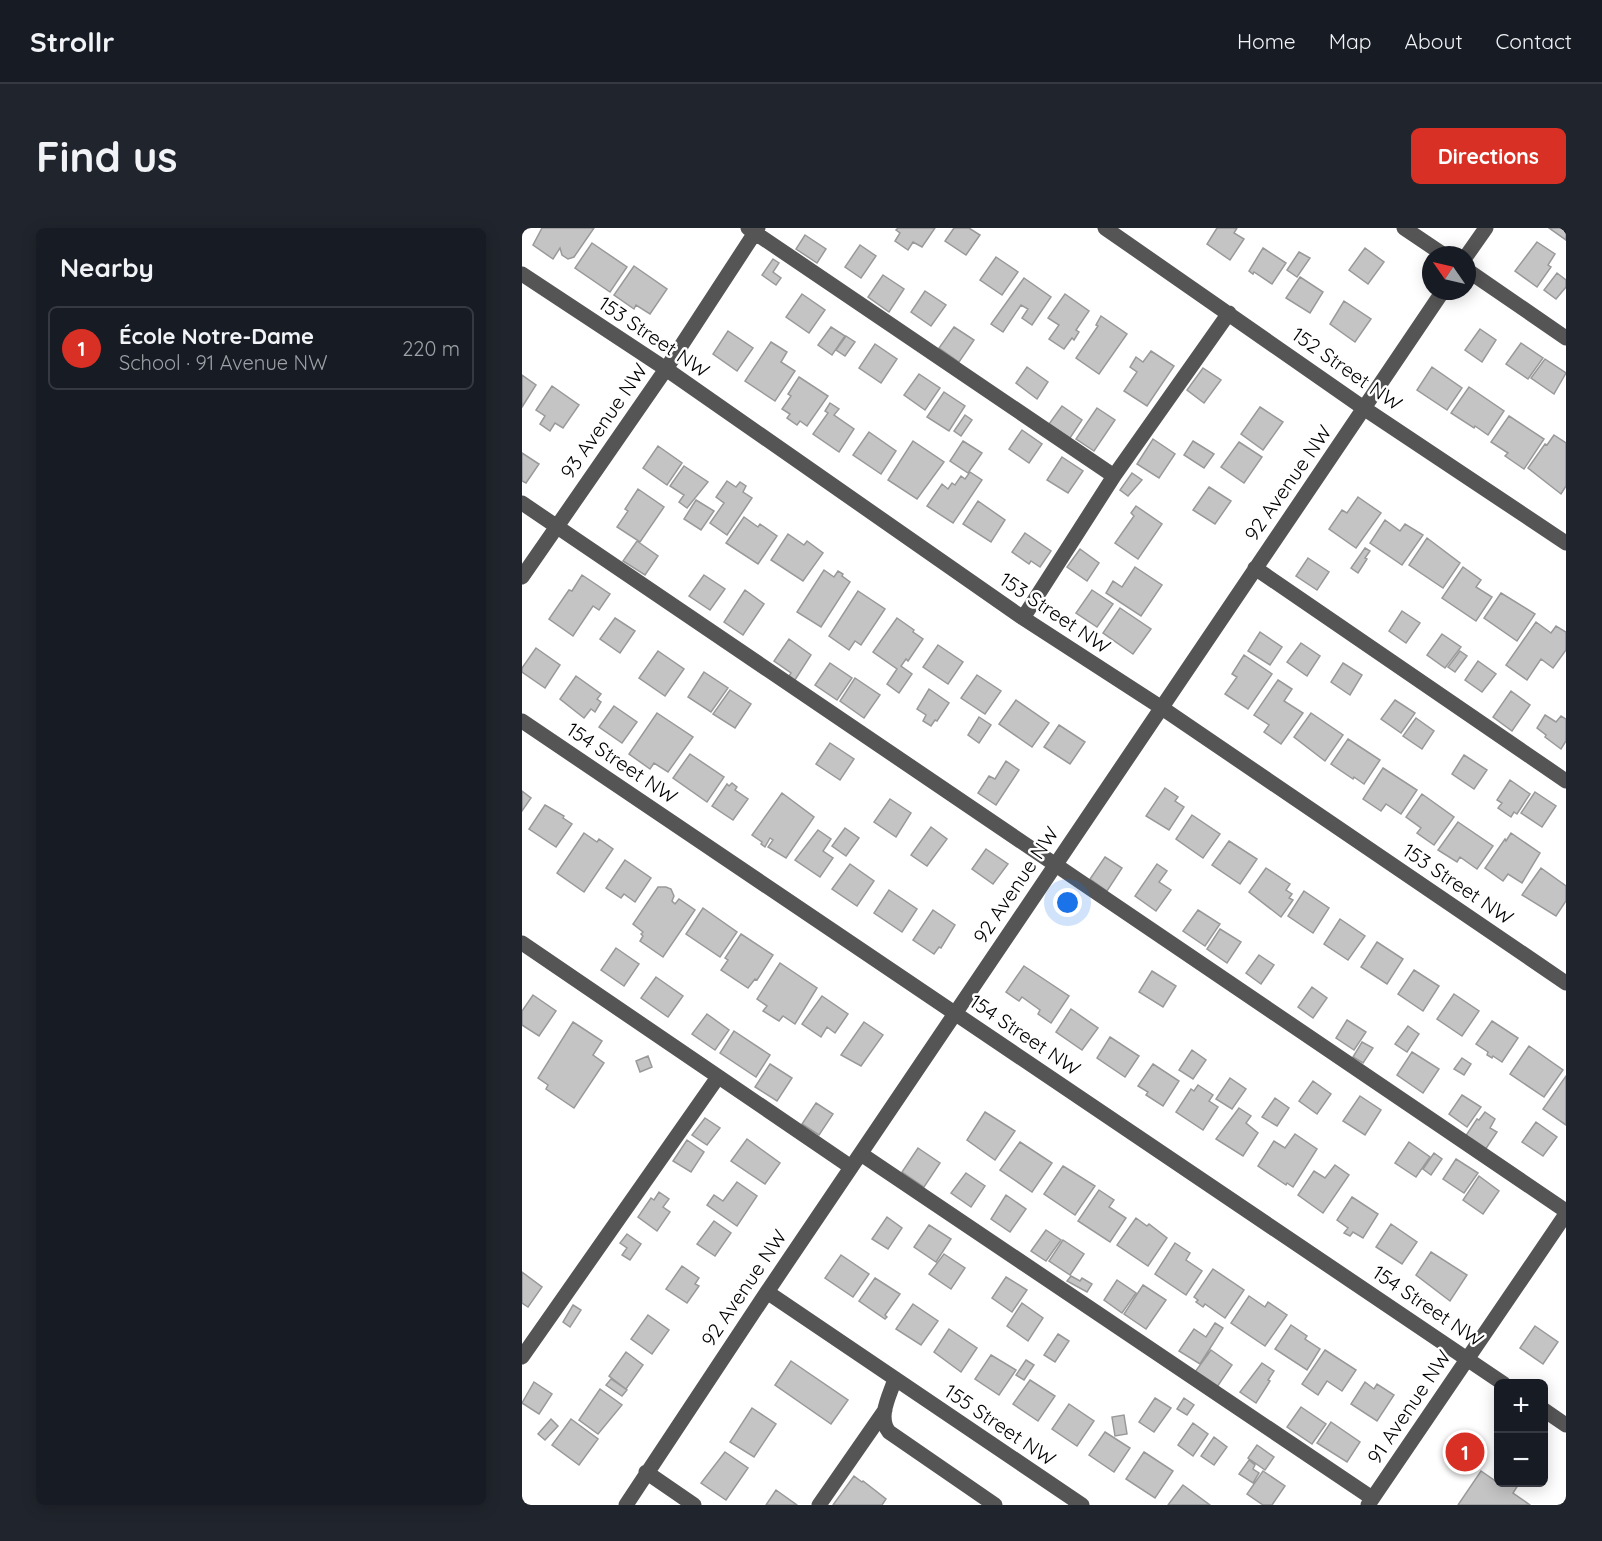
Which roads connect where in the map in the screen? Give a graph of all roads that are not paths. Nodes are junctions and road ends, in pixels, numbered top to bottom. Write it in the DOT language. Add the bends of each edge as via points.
graph roads {
  1 [pos="1105,228"];
  2 [pos="1404,228"];
  3 [pos="1486,228"];
  4 [pos="754,229"];
  5 [pos="1431,246"];
  6 [pos="1473,246"];
  7 [pos="522,274"];
  8 [pos="1476,276"];
  9 [pos="1437,300"];
  10 [pos="1229,313"];
  11 [pos="1566,338"];
  12 [pos="666,369"];
  13 [pos="1365,409"];
  14 [pos="1114,476"];
  15 [pos="522,503"];
  16 [pos="556,526"];
  17 [pos="1566,543"];
  18 [pos="1255,568"];
  19 [pos="522,577"];
  20 [pos="1023,618"];
  21 [pos="1162,708"];
  22 [pos="522,721"];
  23 [pos="1566,781"];
  24 [pos="1055,865"];
  25 [pos="522,943"];
  26 [pos="1566,983"];
  27 [pos="955,1013"];
  28 [pos="718,1077"];
  29 [pos="861,1154"];
  30 [pos="851,1167"];
  31 [pos="1566,1213"];
  32 [pos="767,1292"];
  33 [pos="522,1357"];
  34 [pos="1467,1358"];
  35 [pos="895,1379"];
  36 [pos="1498,1379"];
  37 [pos="885,1410"];
  38 [pos="1548,1413"];
  39 [pos="1566,1425"];
  40 [pos="646,1472"];
  41 [pos="1370,1502"];
  42 [pos="626,1505"];
  43 [pos="694,1505"];
  44 [pos="819,1505"];
  45 [pos="996,1505"];
  46 [pos="1082,1505"];
  1 -- 10 [label="street, 152 Street NW"];
  2 -- 5 [label="street"];
  3 -- 6 [label="street"];
  4 -- 12 [label="street, 93 Avenue NW"];
  4 -- 14 [label="street"];
  7 -- 12 [label="street, 153 Street NW"];
  8 -- 11 [label="street"];
  9 -- 13 [label="street, 92 Avenue NW"];
  10 -- 13 [label="street, 152 Street NW"];
  10 -- 14 [label="street"];
  12 -- 16 [label="street, 93 Avenue NW"];
  12 -- 20 [label="street, 153 Street NW"];
  13 -- 17 [label="street, 152 Street NW"];
  13 -- 18 [label="street, 92 Avenue NW"];
  14 -- 20 [label="street"];
  15 -- 16 [label="street"];
  16 -- 19 [label="street, 93 Avenue NW"];
  16 -- 24 [label="street"];
  18 -- 21 [label="street, 92 Avenue NW"];
  18 -- 23 [label="street"];
  20 -- 21 [label="street, 153 Street NW"];
  21 -- 24 [label="street, 92 Avenue NW"];
  21 -- 26 [label="street, 153 Street NW"];
  22 -- 27 [label="street, 154 Street NW"];
  24 -- 27 [label="street, 92 Avenue NW"];
  24 -- 31 [label="street"];
  25 -- 28 [label="street"];
  27 -- 29 [label="street, 92 Avenue NW"];
  27 -- 34 [label="street, 154 Street NW"];
  28 -- 30 [label="street"];
  28 -- 33 [label="street"];
  29 -- 30 [label="street, 92 Avenue NW"];
  29 -- 41 [label="street"];
  30 -- 32 [label="street, 92 Avenue NW"];
  31 -- 34 [label="street, 91 Avenue NW"];
  32 -- 35 [label="street, 155 Street NW"];
  32 -- 40 [label="street, 92 Avenue NW"];
  34 -- 36 [label="street, 154 Street NW"];
  34 -- 41 [label="street, 91 Avenue NW"];
  35 -- 37 [label="street"];
  35 -- 46 [label="street, 155 Street NW"];
  37 -- 44 [label="street"];
  37 -- 45 [label="street" via="885,1427 889,1432"];
  38 -- 39 [label="street"];
  40 -- 42 [label="street, 92 Avenue NW"];
  40 -- 43 [label="street"];
}
